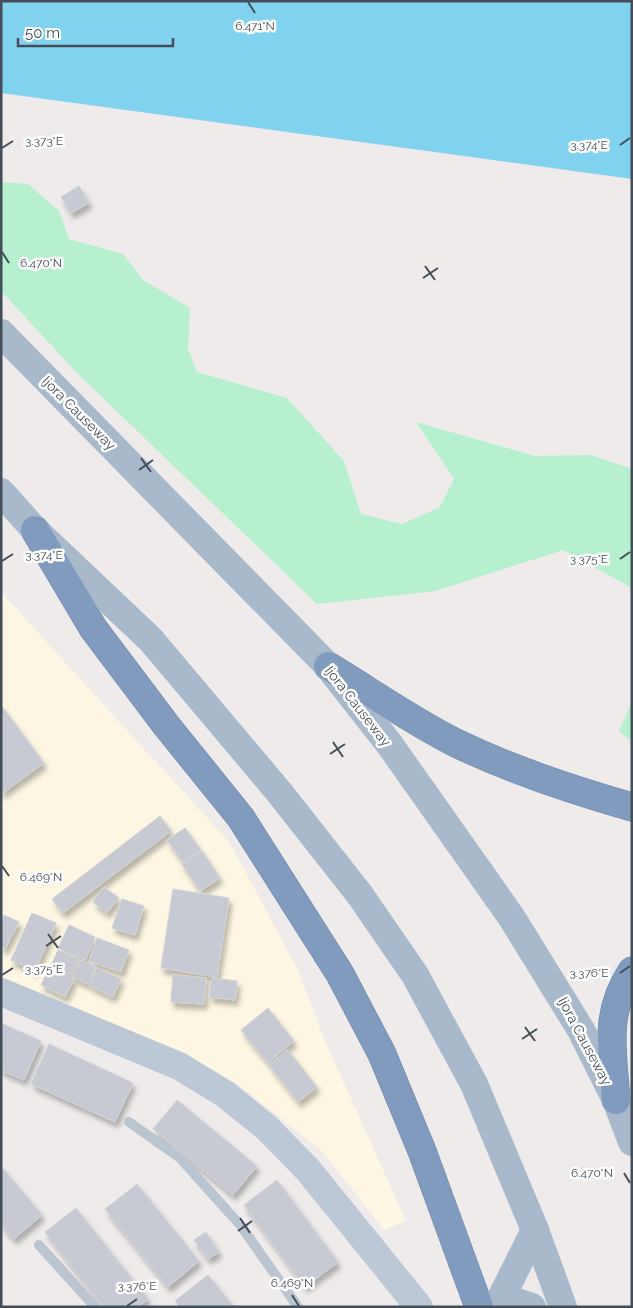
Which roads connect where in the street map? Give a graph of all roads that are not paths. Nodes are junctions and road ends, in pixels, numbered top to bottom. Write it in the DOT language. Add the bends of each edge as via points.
graph roads {
  1 [pos="1,333"];
  2 [pos="11,352"];
  3 [pos="1,492"];
  4 [pos="35,530"];
  5 [pos="328,666"];
  6 [pos="632,807"];
  7 [pos="632,971"];
  8 [pos="1,992"];
  9 [pos="616,1100"];
  10 [pos="129,1122"];
  11 [pos="632,1142"];
  12 [pos="535,1230"];
  13 [pos="39,1245"];
  14 [pos="489,1305"];
  15 [pos="95,1307"];
  16 [pos="298,1307"];
  17 [pos="419,1307"];
  18 [pos="532,1307"];
  19 [pos="563,1307"];
  1 -- 2 [label="main road, Ijora Causeway"];
  2 -- 5 [label="main road, Ijora Causeway"];
  3 -- 4 [label="main road"];
  4 -- 12 [label="main road" via="151,640 280,792 360,895 415,976 474,1084"];
  4 -- 14 [label="highway" via="93,628 241,818 340,974 382,1054"];
  5 -- 6 [label="highway" via="456,743 570,789"];
  5 -- 9 [label="main road, Ijora Causeway" via="390,745 512,918 581,1030"];
  7 -- 9 [label="highway" via="616,1000 612,1016"];
  8 -- 17 [label="street" via="178,1066 226,1094 267,1128 308,1170"];
  9 -- 11 [label="main road, Ijora Causeway"];
  10 -- 16 [label="lane" via="180,1158 241,1226"];
  12 -- 14 [label="main road"];
  12 -- 19 [label="main road"];
  13 -- 15 [label="lane"];
  14 -- 18 [label="main road" via="520,1303"];
}
